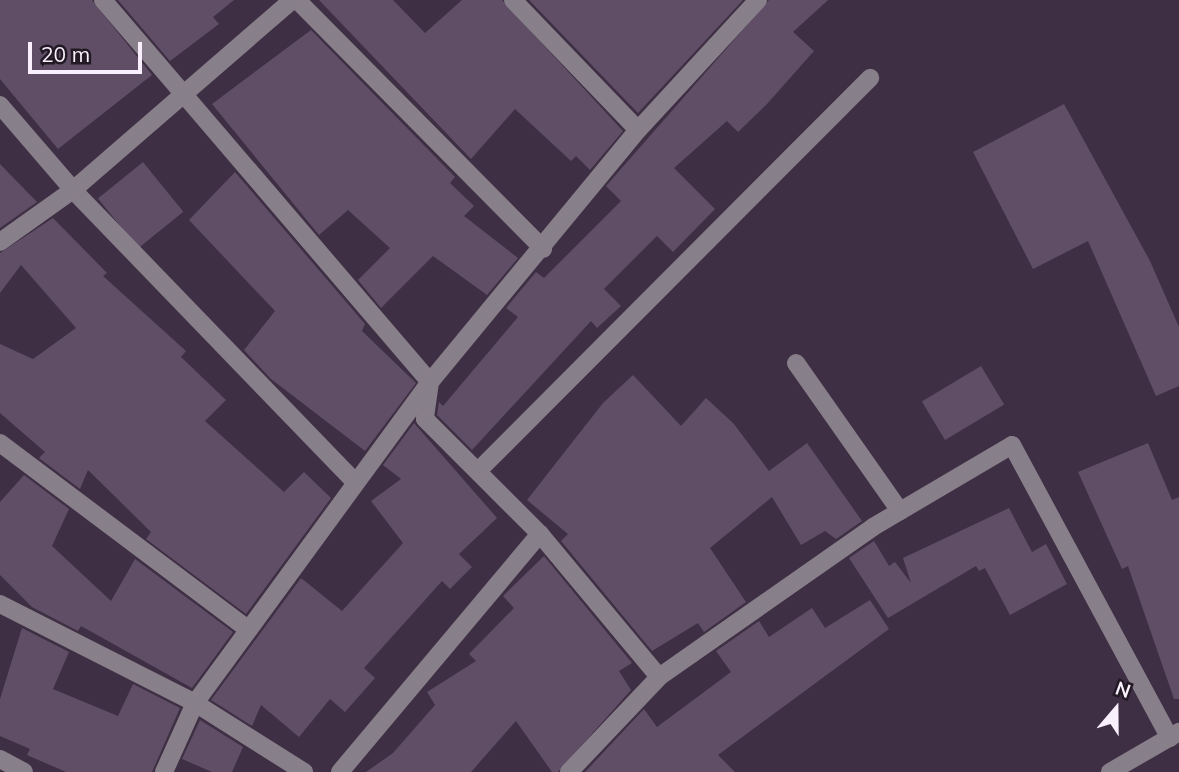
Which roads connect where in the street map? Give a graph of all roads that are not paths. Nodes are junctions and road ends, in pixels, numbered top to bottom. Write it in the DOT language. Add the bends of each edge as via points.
graph roads {
  1 [pos="103,0"];
  2 [pos="294,0"];
  3 [pos="513,0"];
  4 [pos="758,0"];
  5 [pos="870,78"];
  6 [pos="185,92"];
  7 [pos="0,105"];
  8 [pos="638,130"];
  9 [pos="73,190"];
  10 [pos="0,242"];
  11 [pos="543,249"];
  12 [pos="796,363"];
  13 [pos="430,382"];
  14 [pos="0,443"];
  15 [pos="480,470"];
  16 [pos="355,482"];
  17 [pos="900,511"];
  18 [pos="540,534"];
  19 [pos="0,604"];
  20 [pos="246,628"];
  21 [pos="659,677"];
  22 [pos="195,703"];
  23 [pos="1175,735"];
  24 [pos="0,759"];
  25 [pos="24,772"];
  26 [pos="164,772"];
  27 [pos="304,772"];
  28 [pos="340,772"];
  29 [pos="569,772"];
  30 [pos="1110,772"];
  1 -- 6 [label="street"];
  2 -- 6 [label="street"];
  2 -- 11 [label="street"];
  3 -- 8 [label="street"];
  4 -- 8 [label="street"];
  5 -- 15 [label="street"];
  6 -- 9 [label="street"];
  6 -- 13 [label="street"];
  7 -- 9 [label="street"];
  8 -- 11 [label="street"];
  9 -- 10 [label="street"];
  9 -- 16 [label="street"];
  11 -- 13 [label="street"];
  12 -- 17 [label="street"];
  13 -- 15 [label="street" via="425,419"];
  13 -- 16 [label="street"];
  14 -- 20 [label="street"];
  15 -- 18 [label="street"];
  16 -- 20 [label="street"];
  17 -- 21 [label="street"];
  17 -- 23 [label="street" via="1012,445"];
  18 -- 21 [label="street"];
  18 -- 28 [label="street"];
  19 -- 22 [label="street"];
  20 -- 22 [label="street"];
  21 -- 29 [label="street"];
  22 -- 26 [label="street"];
  22 -- 27 [label="street"];
  23 -- 30 [label="street"];
  24 -- 25 [label="street"];
}
